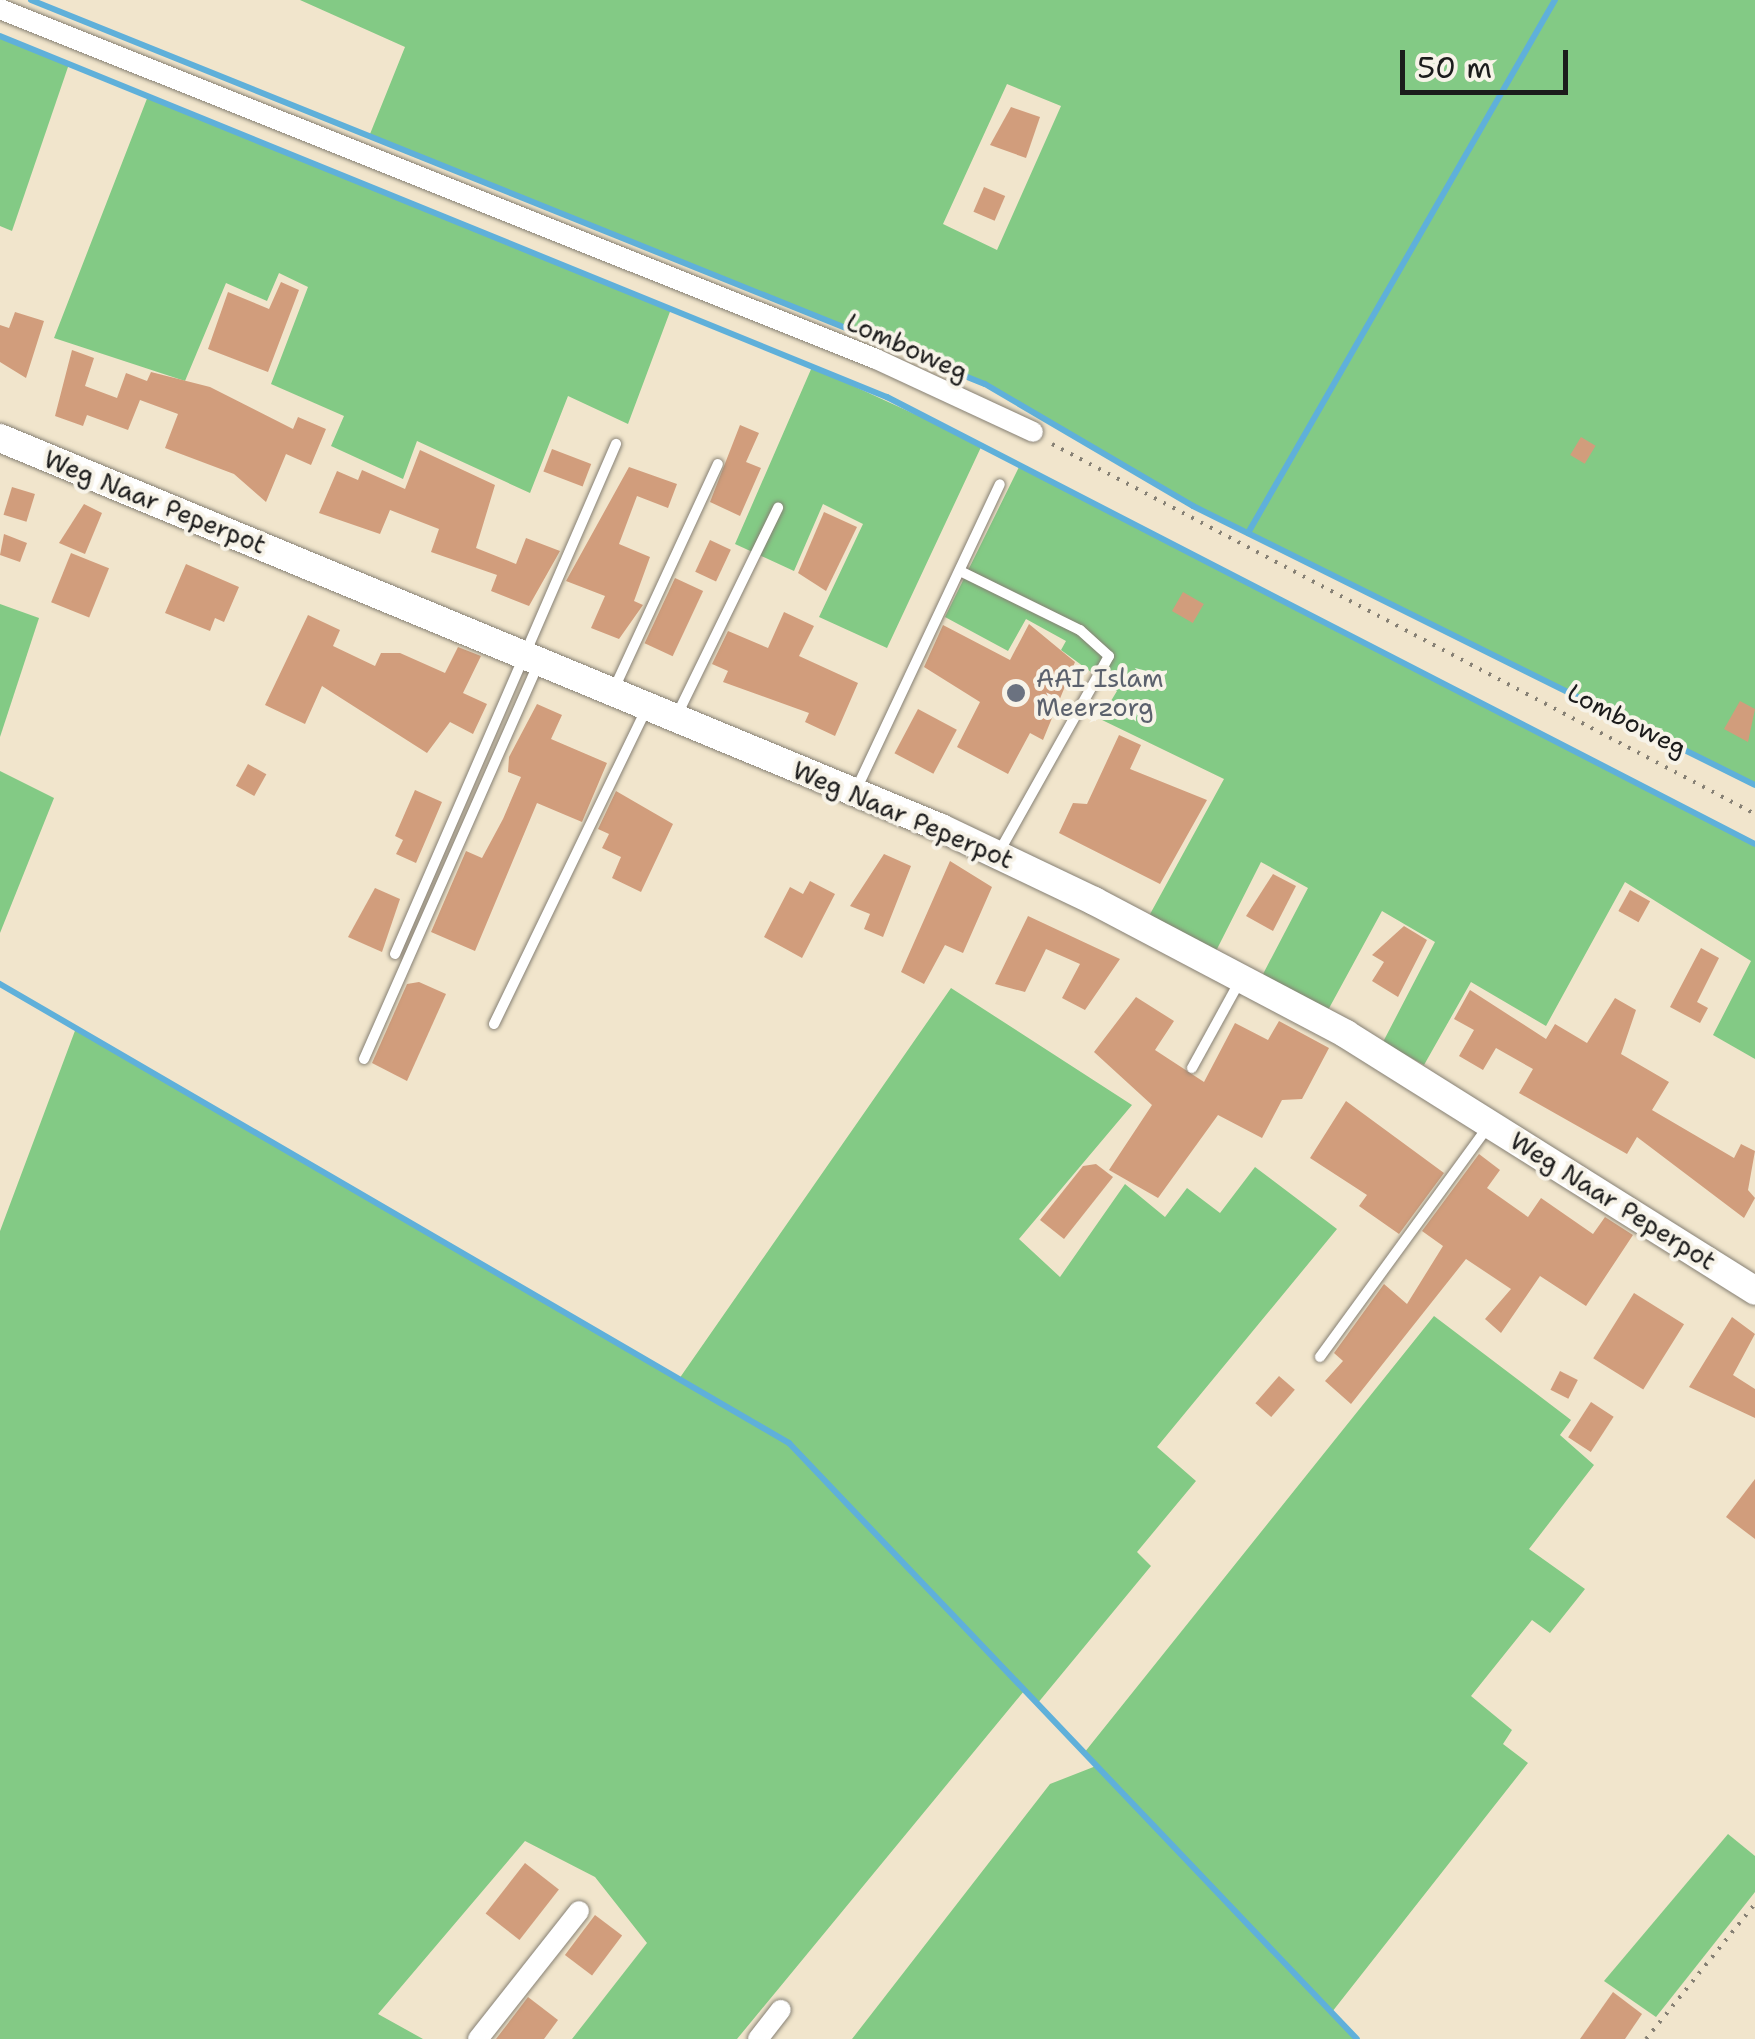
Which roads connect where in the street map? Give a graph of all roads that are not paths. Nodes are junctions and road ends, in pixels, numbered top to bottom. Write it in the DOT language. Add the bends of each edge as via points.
graph roads {
  1 [pos="0,8"];
  2 [pos="1033,432"];
  3 [pos="0,438"];
  4 [pos="616,444"];
  5 [pos="718,464"];
  6 [pos="1000,484"];
  7 [pos="778,508"];
  8 [pos="960,570"];
  9 [pos="532,658"];
  10 [pos="613,692"];
  11 [pos="648,706"];
  12 [pos="676,718"];
  13 [pos="855,793"];
  14 [pos="997,855"];
  15 [pos="395,954"];
  16 [pos="1242,978"];
  17 [pos="494,1024"];
  18 [pos="364,1059"];
  19 [pos="1192,1068"];
  20 [pos="1490,1123"];
  21 [pos="1754,1287"];
  22 [pos="1320,1357"];
  23 [pos="578,1910"];
  24 [pos="781,2010"];
  25 [pos="478,2039"];
  26 [pos="758,2039"];
  1 -- 2 [label="street, Lomboweg" via="876,359"];
  3 -- 9 [label="street, Weg Naar Peperpot"];
  4 -- 9 [label="lane"];
  5 -- 10 [label="lane"];
  6 -- 8 [label="lane"];
  7 -- 12 [label="lane"];
  8 -- 13 [label="lane"];
  8 -- 14 [label="lane" via="1080,630 1109,656"];
  9 -- 10 [label="street, Weg Naar Peperpot"];
  9 -- 15 [label="lane"];
  9 -- 18 [label="lane"];
  10 -- 11 [label="street, Weg Naar Peperpot"];
  11 -- 12 [label="street, Weg Naar Peperpot"];
  11 -- 17 [label="lane"];
  12 -- 13 [label="street, Weg Naar Peperpot"];
  13 -- 14 [label="street, Weg Naar Peperpot"];
  14 -- 16 [label="street, Weg Naar Peperpot"];
  16 -- 19 [label="lane"];
  16 -- 20 [label="street, Weg Naar Peperpot"];
  20 -- 21 [label="street, Weg Naar Peperpot"];
  20 -- 22 [label="lane"];
  23 -- 25 [label="street"];
  24 -- 26 [label="street"];
}
